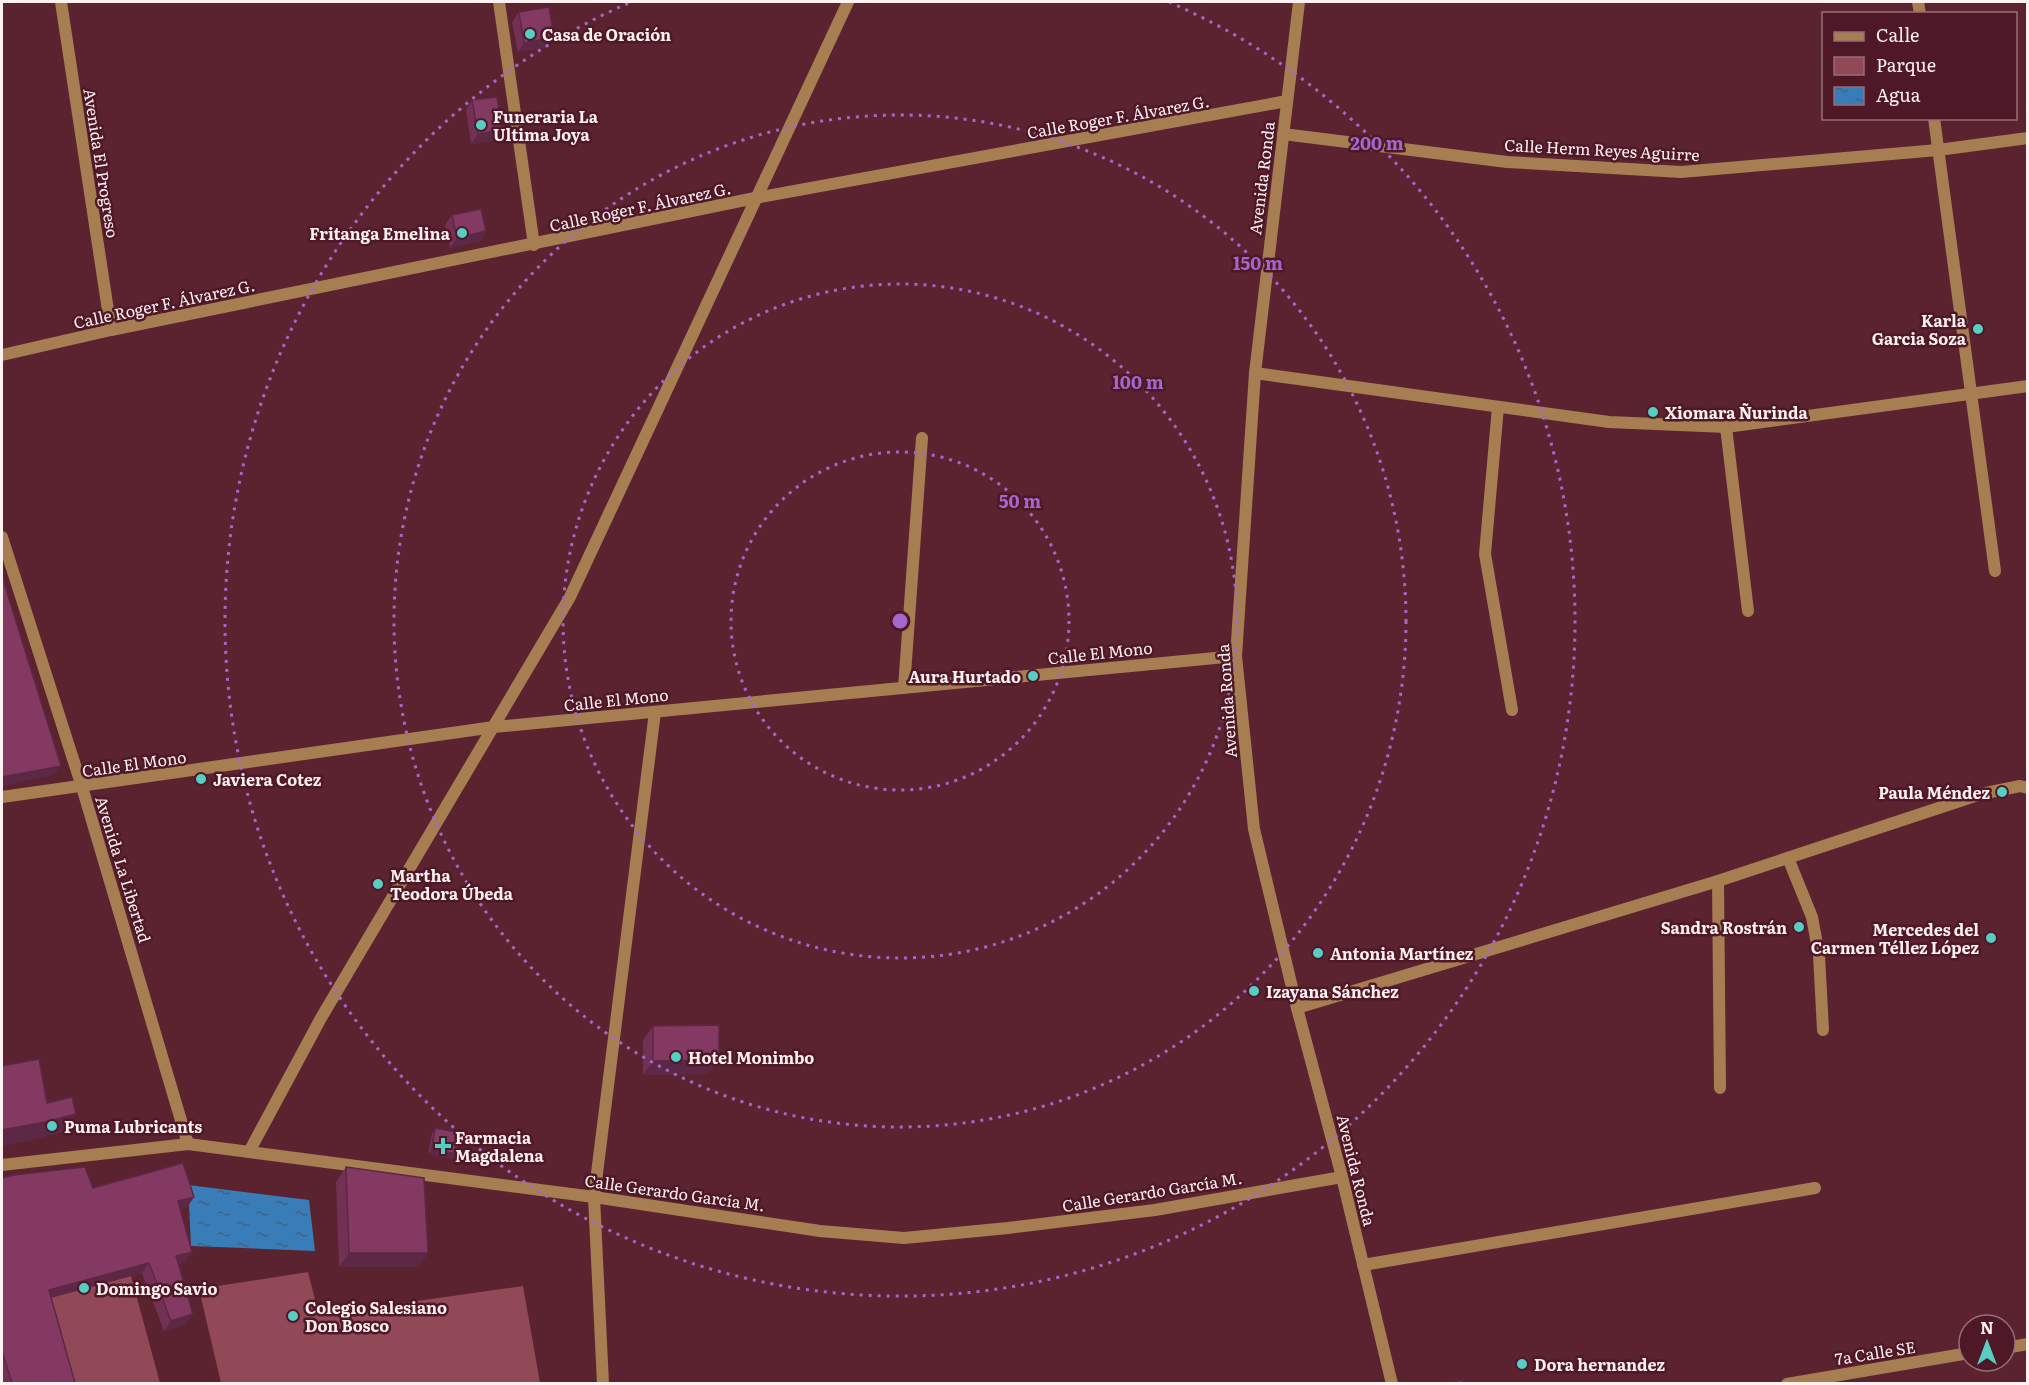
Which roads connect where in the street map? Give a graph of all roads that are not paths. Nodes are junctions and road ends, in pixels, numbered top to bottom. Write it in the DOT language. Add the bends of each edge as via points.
graph roads {
  1 [pos="61,2"];
  2 [pos="499,2"];
  3 [pos="848,2"];
  4 [pos="1299,2"];
  5 [pos="1287,101"];
  6 [pos="1934,120"];
  7 [pos="1283,134"];
  8 [pos="2028,138"];
  9 [pos="1938,150"];
  10 [pos="755,198"];
  11 [pos="534,245"];
  12 [pos="111,330"];
  13 [pos="2,355"];
  14 [pos="1255,373"];
  15 [pos="2028,387"];
  16 [pos="1971,395"];
  17 [pos="1498,407"];
  18 [pos="1726,427"];
  19 [pos="922,438"];
  20 [pos="2,537"];
  21 [pos="1995,570"];
  22 [pos="1748,611"];
  23 [pos="1236,656"];
  24 [pos="904,688"];
  25 [pos="1512,710"];
  26 [pos="655,712"];
  27 [pos="494,727"];
  28 [pos="82,787"];
  29 [pos="2028,788"];
  30 [pos="2,797"];
  31 [pos="1788,858"];
  32 [pos="1718,881"];
  33 [pos="1297,1008"];
  34 [pos="1823,1029"];
  35 [pos="1720,1088"];
  36 [pos="188,1144"];
  37 [pos="249,1152"];
  38 [pos="2,1165"];
  39 [pos="1342,1177"];
  40 [pos="1815,1188"];
  41 [pos="594,1197"];
  42 [pos="1363,1265"];
  43 [pos="1957,1355"];
  44 [pos="603,1383"];
  45 [pos="1392,1383"];
  46 [pos="1786,1383"];
  1 -- 12 [label="street, Avenida El Progreso"];
  2 -- 11 [label="street"];
  3 -- 10 [label="street"];
  4 -- 5 [label="street, Avenida Ronda"];
  5 -- 7 [label="street, Avenida Ronda"];
  5 -- 10 [label="street, Calle Roger F. Álvarez G."];
  6 -- 9 [label="street"];
  7 -- 9 [label="street, Calle Herm Reyes Aguirre" via="1507,162 1681,172"];
  7 -- 14 [label="street, Avenida Ronda"];
  8 -- 9 [label="street, Calle Herm Reyes Aguirre"];
  9 -- 16 [label="street"];
  10 -- 11 [label="street, Calle Roger F. Álvarez G."];
  10 -- 27 [label="street" via="570,597"];
  11 -- 12 [label="street, Calle Roger F. Álvarez G."];
  12 -- 13 [label="street, Calle Roger F. Álvarez G."];
  14 -- 17 [label="street"];
  14 -- 23 [label="street, Avenida Ronda"];
  15 -- 16 [label="street"];
  16 -- 18 [label="street"];
  16 -- 21 [label="street"];
  17 -- 18 [label="street" via="1609,422"];
  17 -- 25 [label="street" via="1485,554"];
  18 -- 22 [label="street"];
  19 -- 24 [label="street"];
  20 -- 28 [label="street, Avenida La Libertad"];
  23 -- 24 [label="street, Calle El Mono"];
  23 -- 33 [label="street, Avenida Ronda" via="1254,829"];
  24 -- 26 [label="street, Calle El Mono"];
  26 -- 27 [label="street, Calle El Mono"];
  26 -- 41 [label="street"];
  27 -- 28 [label="street, Calle El Mono"];
  27 -- 37 [label="street" via="321,1018"];
  28 -- 30 [label="street, Calle El Mono"];
  28 -- 36 [label="street, Avenida La Libertad"];
  29 -- 31 [label="street" via="1981,794"];
  31 -- 32 [label="street"];
  31 -- 34 [label="street" via="1812,917 1819,955"];
  32 -- 33 [label="street"];
  32 -- 35 [label="street"];
  33 -- 39 [label="street, Avenida Ronda"];
  36 -- 37 [label="street, Calle Gerardo García M."];
  36 -- 38 [label="street, Calle Gerardo García M."];
  37 -- 41 [label="street, Calle Gerardo García M."];
  39 -- 41 [label="street, Calle Gerardo García M." via="1155,1210 904,1238 820,1231"];
  39 -- 42 [label="street, Avenida Ronda"];
  40 -- 42 [label="street"];
  41 -- 44 [label="street"];
  42 -- 45 [label="street, Avenida Ronda"];
  43 -- 46 [label="street, 7a Calle SE"];
}
